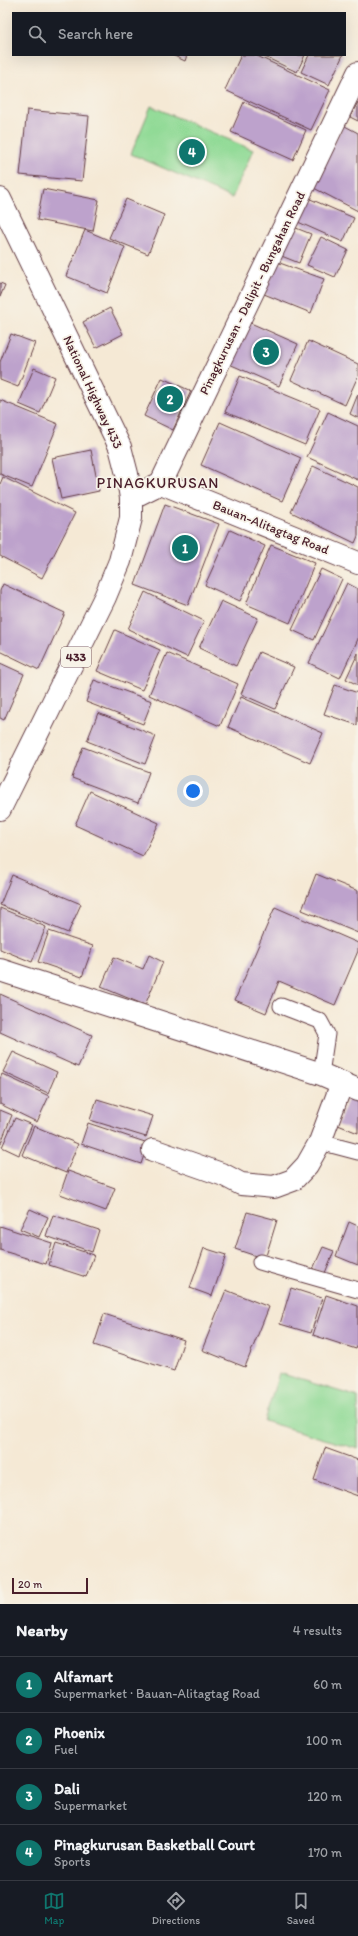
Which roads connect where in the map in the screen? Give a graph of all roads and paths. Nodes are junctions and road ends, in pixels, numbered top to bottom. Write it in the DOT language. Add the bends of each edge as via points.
graph roads {
  1 [pos="358,73"];
  2 [pos="0,199"];
  3 [pos="161,482"];
  4 [pos="131,498"];
  5 [pos="358,563"];
  6 [pos="0,809"];
  7 [pos="0,970"];
  8 [pos="280,1006"];
  9 [pos="321,1074"];
  10 [pos="350,1086"];
  11 [pos="320,1142"];
  12 [pos="153,1150"];
  13 [pos="358,1152"];
  14 [pos="260,1262"];
  15 [pos="358,1290"];
  1 -- 3 [label="main road, Pinagkurusan - Dalipit - Bungahan Road"];
  2 -- 4 [label="main road, National Highway 433 / 433" via="120,447"];
  3 -- 4 [label="main road"];
  3 -- 5 [label="main road, Bauan-Alitagtag Road"];
  4 -- 6 [label="main road, National Highway 433 / 433" via="128,536 108,590"];
  7 -- 9 [label="main road"];
  8 -- 9 [label="lane" via="320,1021 327,1034"];
  9 -- 10 [label="main road"];
  10 -- 11 [label="main road"];
  11 -- 12 [label="main road" via="307,1165 293,1180 274,1187 241,1184 224,1175"];
  11 -- 13 [label="lane"];
  14 -- 15 [label="lane"];
}
